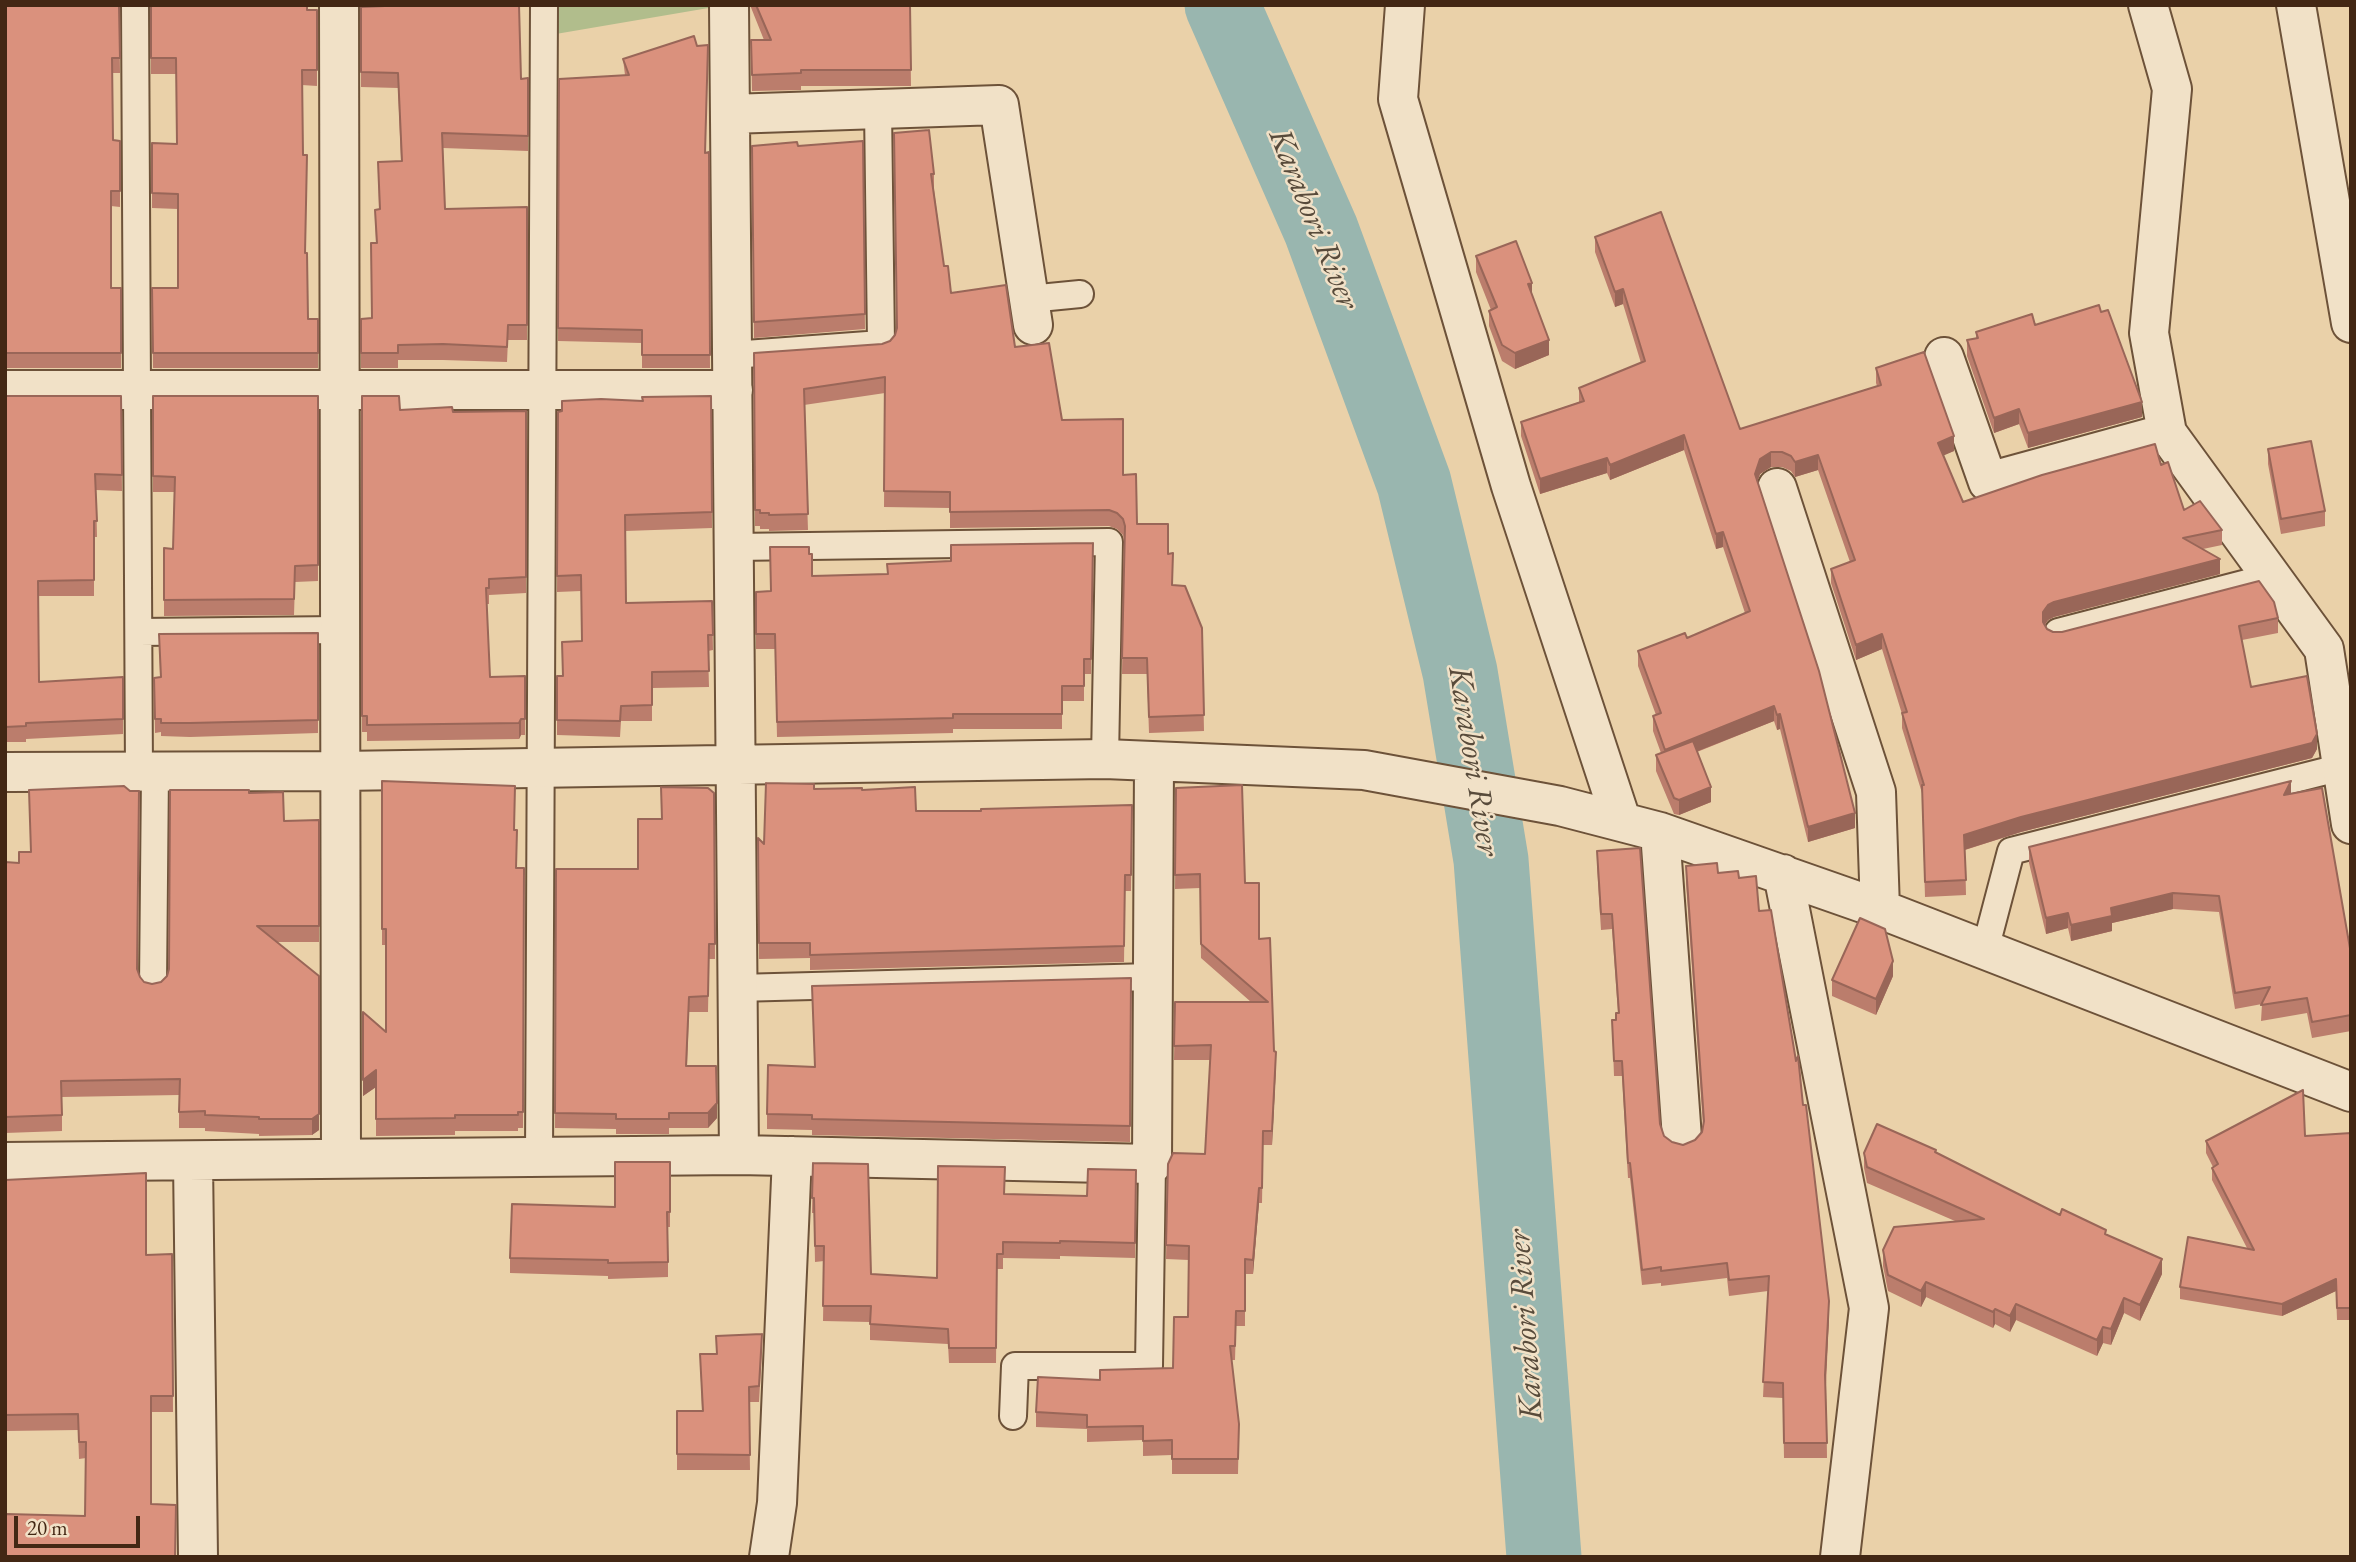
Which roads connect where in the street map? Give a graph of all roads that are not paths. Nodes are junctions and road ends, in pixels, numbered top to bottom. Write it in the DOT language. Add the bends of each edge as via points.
graph roads {
  1 [pos="135,5"];
  2 [pos="339,5"];
  3 [pos="544,5"];
  4 [pos="729,5"];
  5 [pos="1405,5"];
  6 [pos="2148,5"];
  7 [pos="2297,5"];
  8 [pos="877,108"];
  9 [pos="730,114"];
  10 [pos="1080,294"];
  11 [pos="1031,312"];
  12 [pos="2351,323"];
  13 [pos="1944,358"];
  14 [pos="732,372"];
  15 [pos="5,390"];
  16 [pos="138,390"];
  17 [pos="340,390"];
  18 [pos="542,390"];
  19 [pos="2167,433"];
  20 [pos="1777,488"];
  21 [pos="734,547"];
  22 [pos="2270,577"];
  23 [pos="340,630"];
  24 [pos="139,632"];
  25 [pos="2057,632"];
  26 [pos="2337,645"];
  27 [pos="1105,759"];
  28 [pos="1154,762"];
  29 [pos="735,764"];
  30 [pos="541,767"];
  31 [pos="2342,767"];
  32 [pos="341,771"];
  33 [pos="5,772"];
  34 [pos="147,772"];
  35 [pos="1621,820"];
  36 [pos="2351,824"];
  37 [pos="1660,832"];
  38 [pos="1783,874"];
  39 [pos="1880,909"];
  40 [pos="1985,950"];
  41 [pos="1152,977"];
  42 [pos="153,985"];
  43 [pos="737,988"];
  44 [pos="2351,1092"];
  45 [pos="1682,1138"];
  46 [pos="739,1155"];
  47 [pos="792,1156"];
  48 [pos="539,1157"];
  49 [pos="341,1158"];
  50 [pos="193,1161"];
  51 [pos="5,1162"];
  52 [pos="1152,1164"];
  53 [pos="1013,1416"];
  54 [pos="198,1557"];
  55 [pos="769,1557"];
  56 [pos="1840,1557"];
  1 -- 16 [label="lane"];
  2 -- 17 [label="street"];
  3 -- 18 [label="lane"];
  4 -- 9 [label="street"];
  5 -- 35 [label="street" via="1398,99 1511,486"];
  6 -- 19 [label="street" via="2172,89 2149,333"];
  7 -- 12 [label="street"];
  8 -- 9 [label="street"];
  8 -- 11 [label="street" via="999,105"];
  8 -- 14 [label="lane" via="881,344"];
  9 -- 14 [label="street"];
  10 -- 11 [label="lane"];
  13 -- 19 [label="street" via="1988,482"];
  14 -- 18 [label="street"];
  14 -- 21 [label="street"];
  15 -- 16 [label="street"];
  16 -- 17 [label="street"];
  16 -- 24 [label="lane"];
  17 -- 18 [label="street"];
  17 -- 23 [label="street"];
  18 -- 30 [label="lane"];
  19 -- 22 [label="street"];
  20 -- 39 [label="street" via="1876,792"];
  21 -- 27 [label="lane" via="1109,542"];
  21 -- 29 [label="street"];
  22 -- 25 [label="lane"];
  22 -- 26 [label="street"];
  23 -- 24 [label="lane"];
  23 -- 32 [label="street"];
  24 -- 34 [label="lane"];
  26 -- 31 [label="street"];
  27 -- 28 [label="street"];
  27 -- 29 [label="street"];
  28 -- 35 [label="street" via="1364,770"];
  28 -- 41 [label="street"];
  29 -- 30 [label="street"];
  29 -- 43 [label="street"];
  30 -- 32 [label="street"];
  30 -- 48 [label="lane"];
  31 -- 36 [label="street"];
  31 -- 40 [label="lane" via="2011,851"];
  32 -- 34 [label="street"];
  32 -- 49 [label="street"];
  33 -- 34 [label="street"];
  34 -- 42 [label="lane"];
  35 -- 37 [label="street"];
  37 -- 38 [label="street"];
  37 -- 45 [label="street"];
  38 -- 39 [label="street"];
  38 -- 56 [label="street" via="1869,1308"];
  39 -- 40 [label="street"];
  40 -- 44 [label="street"];
  41 -- 43 [label="lane"];
  41 -- 52 [label="street"];
  43 -- 46 [label="street"];
  46 -- 47 [label="street"];
  46 -- 48 [label="street"];
  47 -- 52 [label="street"];
  47 -- 55 [label="street" via="777,1503"];
  48 -- 49 [label="street"];
  49 -- 50 [label="street"];
  50 -- 51 [label="street"];
  50 -- 54 [label="street"];
  52 -- 53 [label="lane" via="1149,1366 1015,1366"];
}
